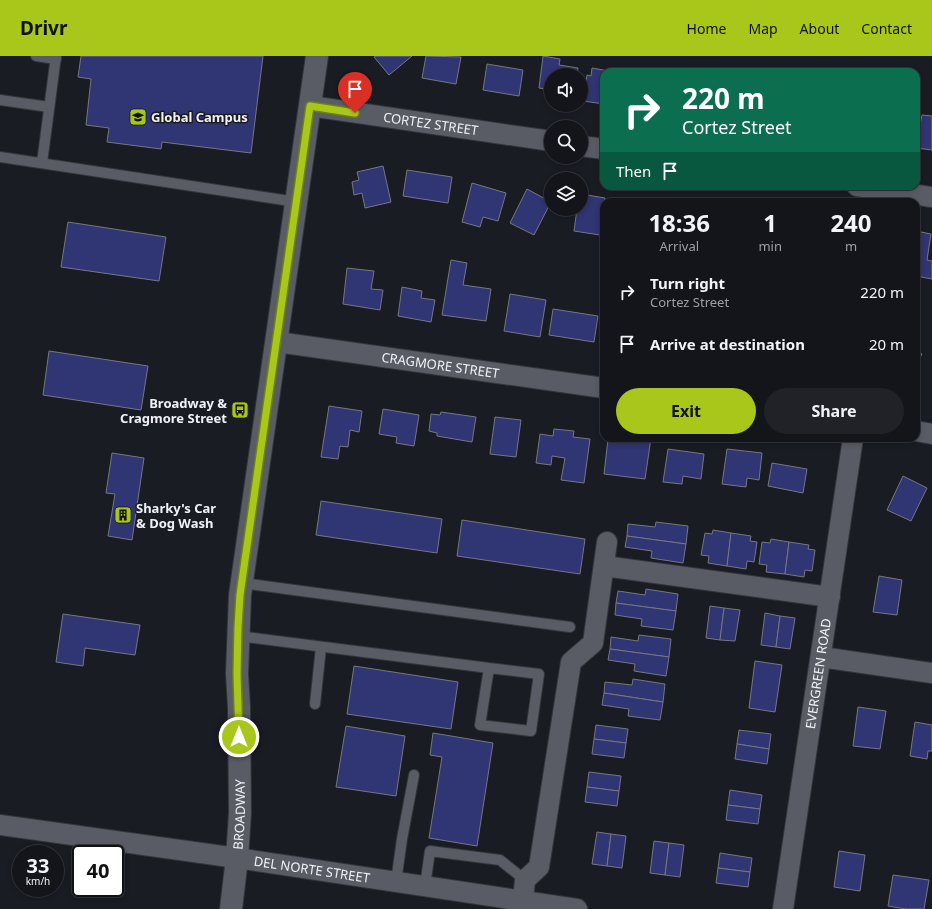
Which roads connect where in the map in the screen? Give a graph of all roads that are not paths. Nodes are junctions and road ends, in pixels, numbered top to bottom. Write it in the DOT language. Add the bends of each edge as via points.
graph roads {
  1 [pos="36,56"];
  2 [pos="317,56"];
  3 [pos="56,58"];
  4 [pos="0,100"];
  5 [pos="310,106"];
  6 [pos="49,107"];
  7 [pos="544,140"];
  8 [pos="588,147"];
  9 [pos="600,148"];
  10 [pos="0,157"];
  11 [pos="42,163"];
  12 [pos="884,190"];
  13 [pos="932,197"];
  14 [pos="297,202"];
  15 [pos="277,342"];
  16 [pos="600,387"];
  17 [pos="920,432"];
  18 [pos="932,434"];
  19 [pos="852,442"];
  20 [pos="608,542"];
  21 [pos="604,566"];
  22 [pos="242,583"];
  23 [pos="830,597"];
  24 [pos="570,627"];
  25 [pos="238,636"];
  26 [pos="321,647"];
  27 [pos="821,657"];
  28 [pos="489,668"];
  29 [pos="932,673"];
  30 [pos="315,704"];
  31 [pos="414,775"];
  32 [pos="0,825"];
  33 [pos="237,858"];
  34 [pos="525,880"];
  35 [pos="396,882"];
  36 [pos="425,886"];
  37 [pos="522,905"];
  38 [pos="231,909"];
  39 [pos="577,909"];
  40 [pos="783,909"];
  1 -- 3 [label="lane"];
  2 -- 5 [label="street, BROADWAY"];
  3 -- 6 [label="lane"];
  4 -- 6 [label="lane"];
  5 -- 7 [label="street, CORTEZ STREET"];
  5 -- 14 [label="street, BROADWAY"];
  6 -- 11 [label="lane"];
  8 -- 9 [label="street"];
  10 -- 11 [label="lane"];
  11 -- 14 [label="lane"];
  12 -- 13 [label="street"];
  14 -- 15 [label="street, BROADWAY"];
  15 -- 16 [label="street, CRAGMORE STREET"];
  15 -- 22 [label="street, BROADWAY"];
  17 -- 18 [label="street"];
  19 -- 23 [label="street, EVERGREEN ROAD"];
  20 -- 21 [label="street"];
  21 -- 23 [label="street"];
  21 -- 34 [label="street" via="593,643 571,662 539,866"];
  22 -- 24 [label="lane"];
  22 -- 25 [label="street, BROADWAY"];
  23 -- 27 [label="street, EVERGREEN ROAD"];
  25 -- 26 [label="lane"];
  25 -- 33 [label="street, BROADWAY" via="240,813"];
  26 -- 28 [label="lane"];
  26 -- 30 [label="lane"];
  27 -- 29 [label="street"];
  27 -- 40 [label="street, EVERGREEN ROAD"];
  28 -- 28 [label="lane" via="480,725 531,731 539,674"];
  31 -- 35 [label="lane"];
  32 -- 33 [label="street, DEL NORTE STREET"];
  33 -- 35 [label="street, DEL NORTE STREET"];
  33 -- 38 [label="street, BROADWAY"];
  34 -- 36 [label="lane" via="500,860 430,851"];
  34 -- 37 [label="street"];
  35 -- 36 [label="street, DEL NORTE STREET"];
  36 -- 37 [label="street, DEL NORTE STREET"];
  37 -- 39 [label="street, DEL NORTE STREET"];
}
